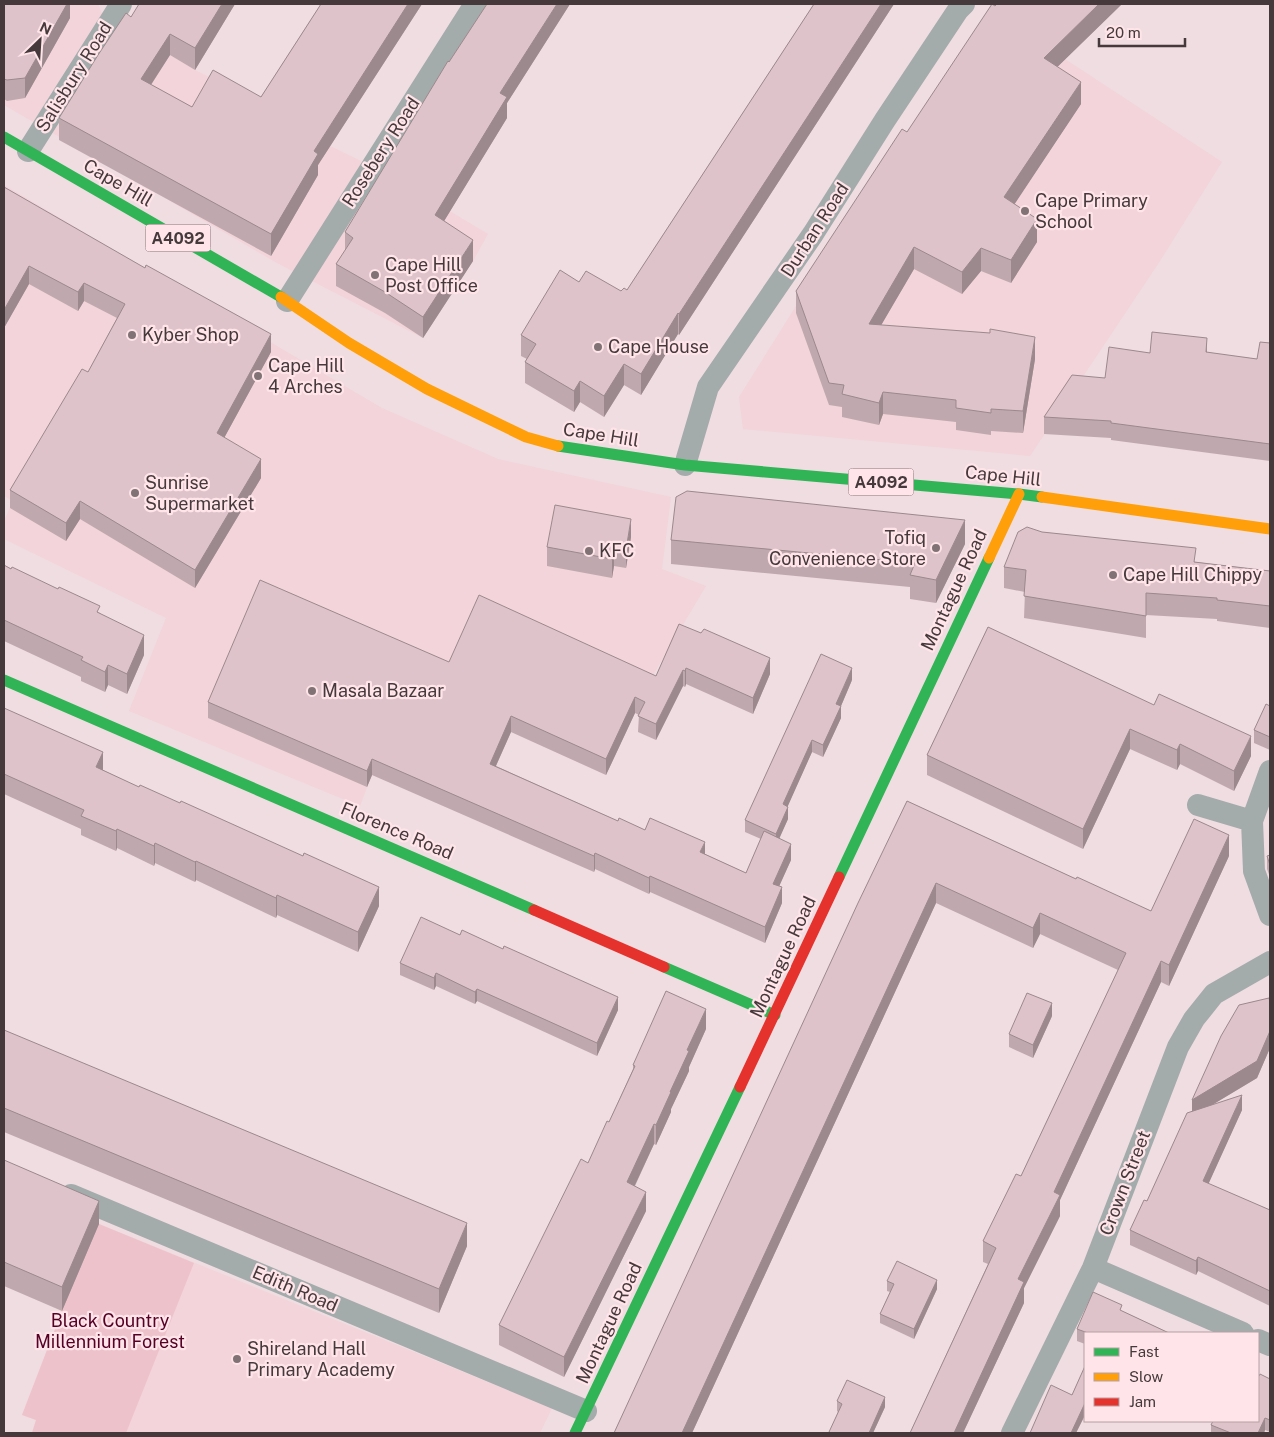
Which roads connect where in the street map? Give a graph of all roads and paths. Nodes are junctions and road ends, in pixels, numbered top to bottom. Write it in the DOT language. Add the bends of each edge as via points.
graph roads {
  1 [pos="120,4"];
  2 [pos="476,4"];
  3 [pos="964,4"];
  4 [pos="4,137"];
  5 [pos="28,151"];
  6 [pos="287,301"];
  7 [pos="685,466"];
  8 [pos="1019,494"];
  9 [pos="1270,528"];
  10 [pos="4,680"];
  11 [pos="1270,771"];
  12 [pos="1198,805"];
  13 [pos="1252,821"];
  14 [pos="1270,915"];
  15 [pos="1270,962"];
  16 [pos="775,1015"];
  17 [pos="49,1186"];
  18 [pos="1093,1268"];
  19 [pos="1241,1332"];
  20 [pos="586,1411"];
  21 [pos="575,1433"];
  22 [pos="1012,1433"];
  1 -- 5 [label="street, Salisbury Road"];
  2 -- 6 [label="street, Rosebery Road"];
  3 -- 7 [label="street, Durban Road" via="708,387"];
  4 -- 5 [label="street, Cape Hill / A4092"];
  5 -- 6 [label="street, Cape Hill / A4092"];
  6 -- 7 [label="street, Cape Hill / A4092" via="349,343 428,389 526,437 551,445"];
  7 -- 8 [label="street, Cape Hill / A4092"];
  8 -- 9 [label="street, Cape Hill / A4092"];
  8 -- 16 [label="street, Montague Road"];
  10 -- 16 [label="street, Florence Road"];
  11 -- 13 [label="street"];
  12 -- 13 [label="street"];
  13 -- 14 [label="street" via="1254,871"];
  15 -- 18 [label="street, Crown Street" via="1214,994 1194,1019 1178,1047"];
  16 -- 20 [label="street, Montague Road"];
  17 -- 20 [label="street, Edith Road"];
  18 -- 19 [label="street"];
  18 -- 22 [label="street, Crown Street"];
  20 -- 21 [label="street, Montague Road"];
}
